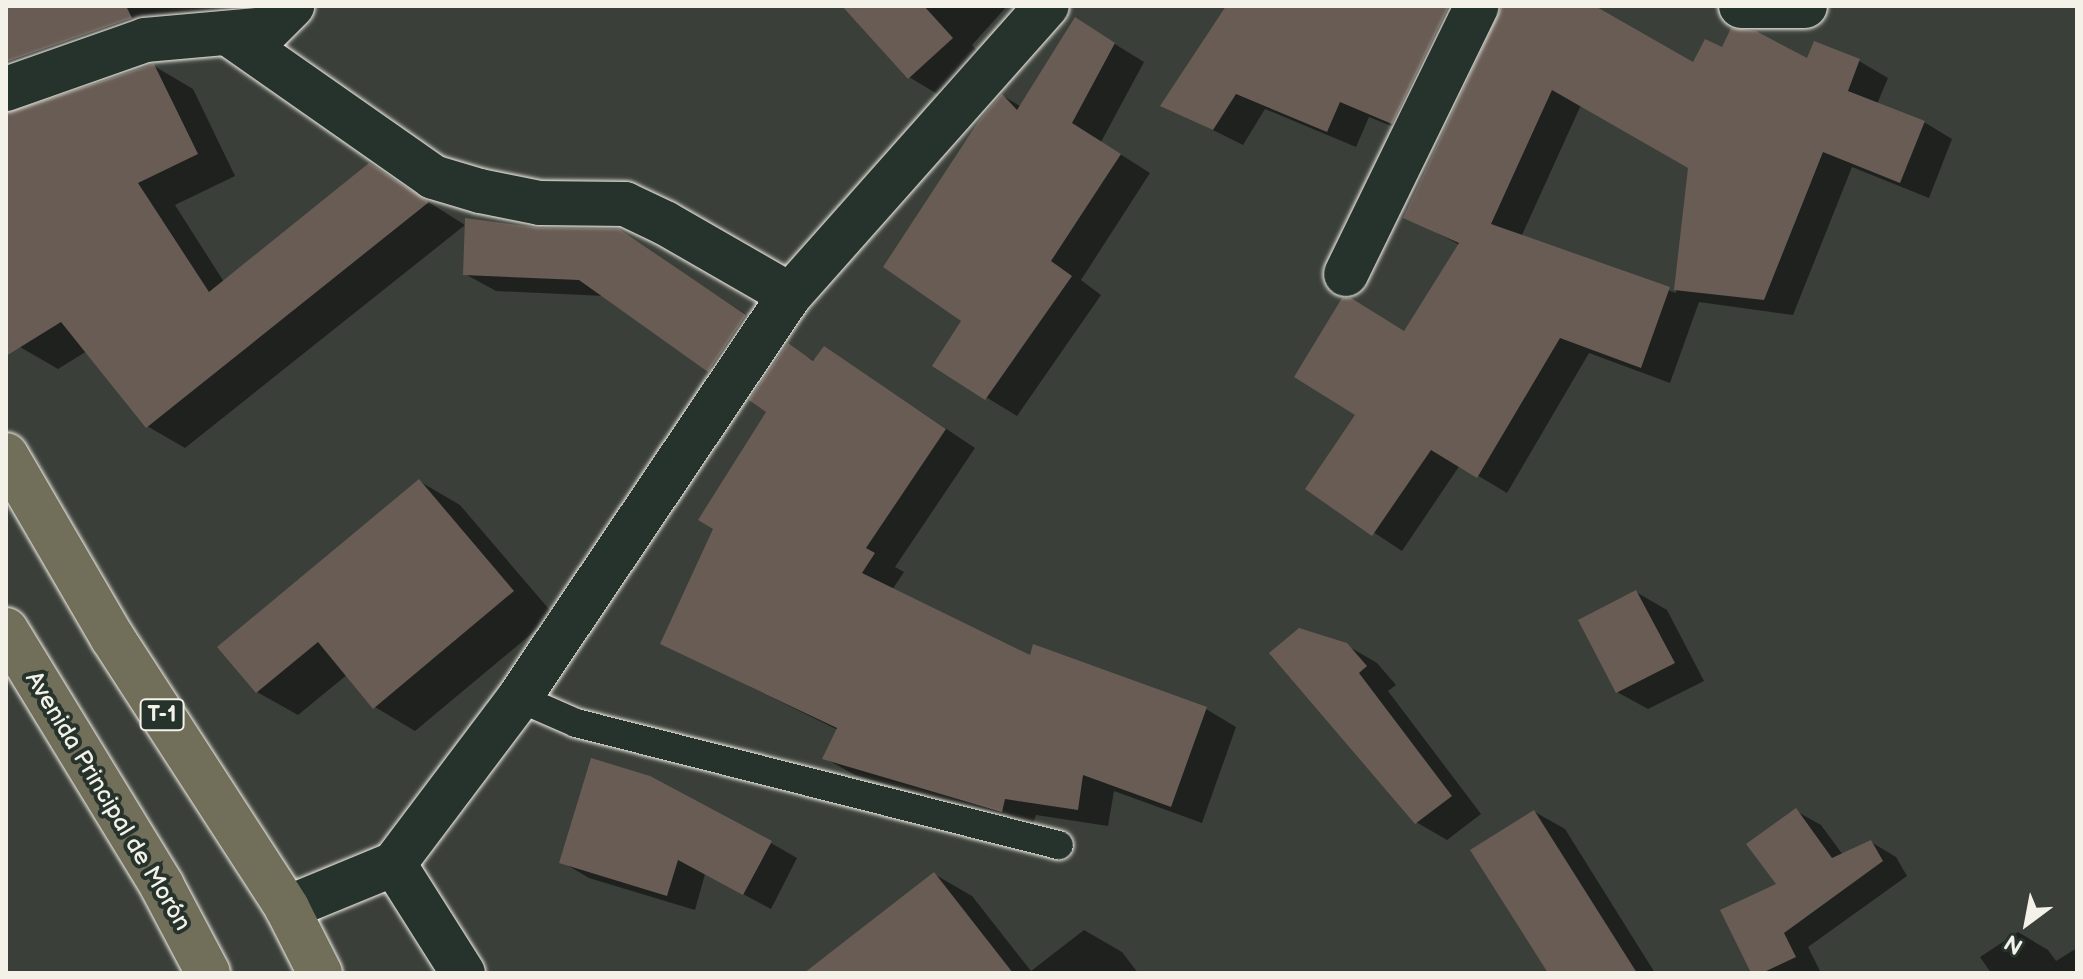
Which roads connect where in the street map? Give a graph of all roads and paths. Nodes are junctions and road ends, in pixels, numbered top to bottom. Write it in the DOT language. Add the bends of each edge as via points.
graph roads {
  1 [pos="292,6"];
  2 [pos="1047,6"];
  3 [pos="1477,6"];
  4 [pos="1741,6"];
  5 [pos="1805,6"];
  6 [pos="229,34"];
  7 [pos="6,89"];
  8 [pos="1346,274"];
  9 [pos="790,295"];
  10 [pos="6,455"];
  11 [pos="6,630"];
  12 [pos="519,698"];
  13 [pos="1059,845"];
  14 [pos="394,864"];
  15 [pos="287,908"];
  16 [pos="208,973"];
  17 [pos="320,973"];
  18 [pos="463,973"];
  1 -- 6 [label="street" via="269,29"];
  2 -- 9 [label="street"];
  3 -- 8 [label="street"];
  4 -- 5 [label="street"];
  6 -- 7 [label="street" via="145,40"];
  6 -- 9 [label="street" via="433,177 540,203 625,204"];
  9 -- 12 [label="street"];
  10 -- 15 [label="main road, T-1" via="112,637"];
  11 -- 16 [label="main road, Avenida Principal de Morón" via="162,886"];
  12 -- 13 [label="lane" via="576,723"];
  12 -- 14 [label="street"];
  14 -- 15 [label="street"];
  14 -- 18 [label="street"];
  15 -- 17 [label="main road, T-1"];
}
